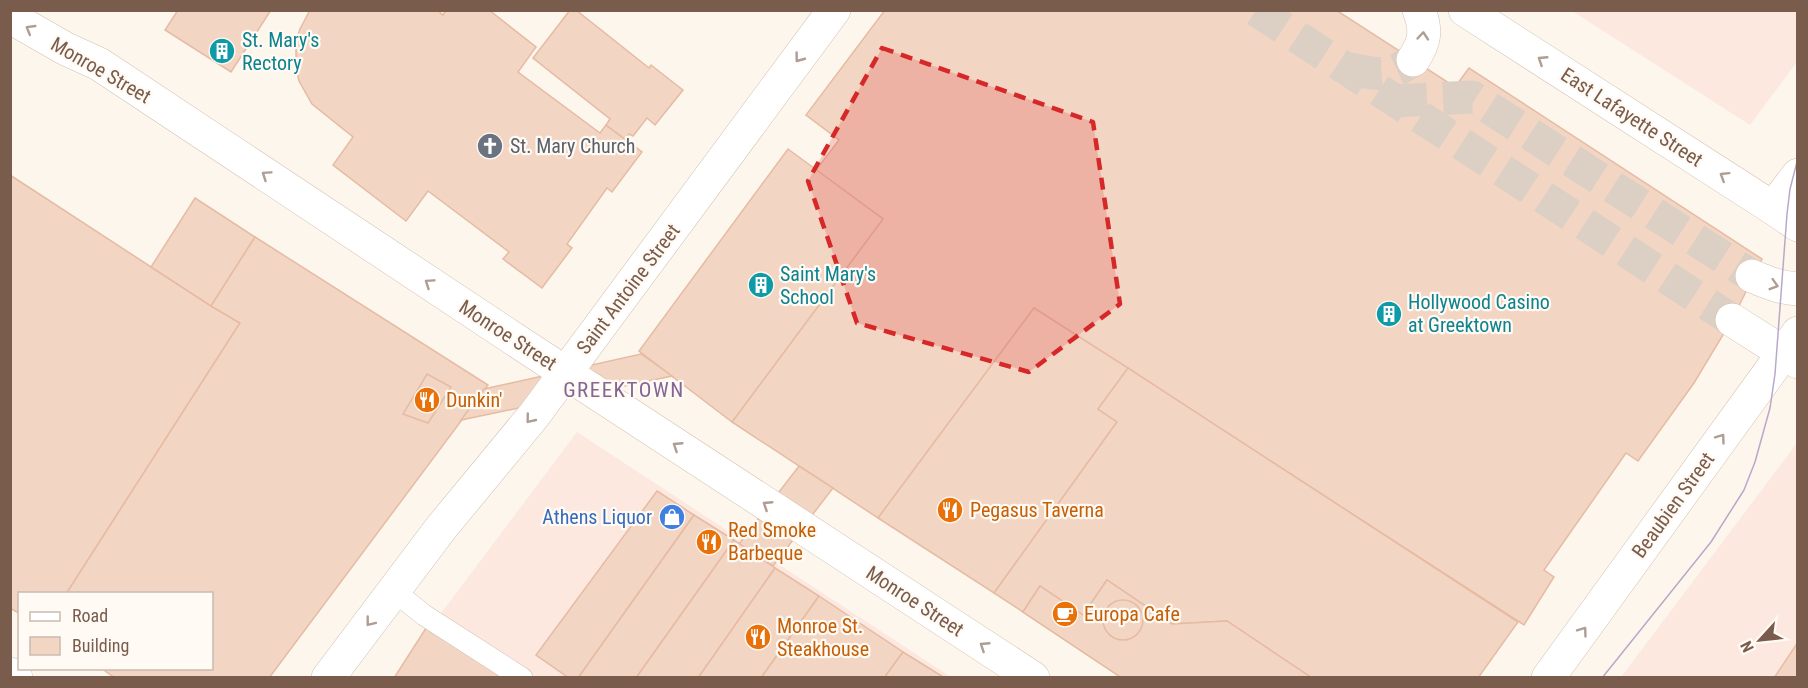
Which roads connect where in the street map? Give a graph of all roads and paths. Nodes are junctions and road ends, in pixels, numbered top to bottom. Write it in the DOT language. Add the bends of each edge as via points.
graph roads {
  1 [pos="834,10"];
  2 [pos="1419,10"];
  3 [pos="1465,10"];
  4 [pos="10,17"];
  5 [pos="1413,60"];
  6 [pos="1797,176"];
  7 [pos="1785,217"];
  8 [pos="1752,276"];
  9 [pos="1797,289"];
  10 [pos="1732,320"];
  11 [pos="1793,349"];
  12 [pos="566,373"];
  13 [pos="394,591"];
  14 [pos="10,674"];
  15 [pos="16,678"];
  16 [pos="328,678"];
  17 [pos="522,678"];
  18 [pos="1033,678"];
  19 [pos="1548,678"];
  1 -- 12 [label="street, Saint Antoine Street, one-way"];
  5 -- 2 [label="street, one-way" via="1422,47 1424,24"];
  7 -- 3 [label="street, East Lafayette Street, one-way"];
  12 -- 4 [label="street, Monroe Street, one-way" via="99,64"];
  6 -- 7 [label="street"];
  8 -- 9 [label="street, one-way" via="1767,284"];
  10 -- 11 [label="street"];
  19 -- 11 [label="street, Beaubien Street, one-way"];
  12 -- 13 [label="street, Saint Antoine Street, one-way"];
  18 -- 12 [label="street, Monroe Street, one-way"];
  13 -- 16 [label="street, Saint Antoine Street, one-way"];
  13 -- 17 [label="lane"];
  14 -- 15 [label="street"];
}
